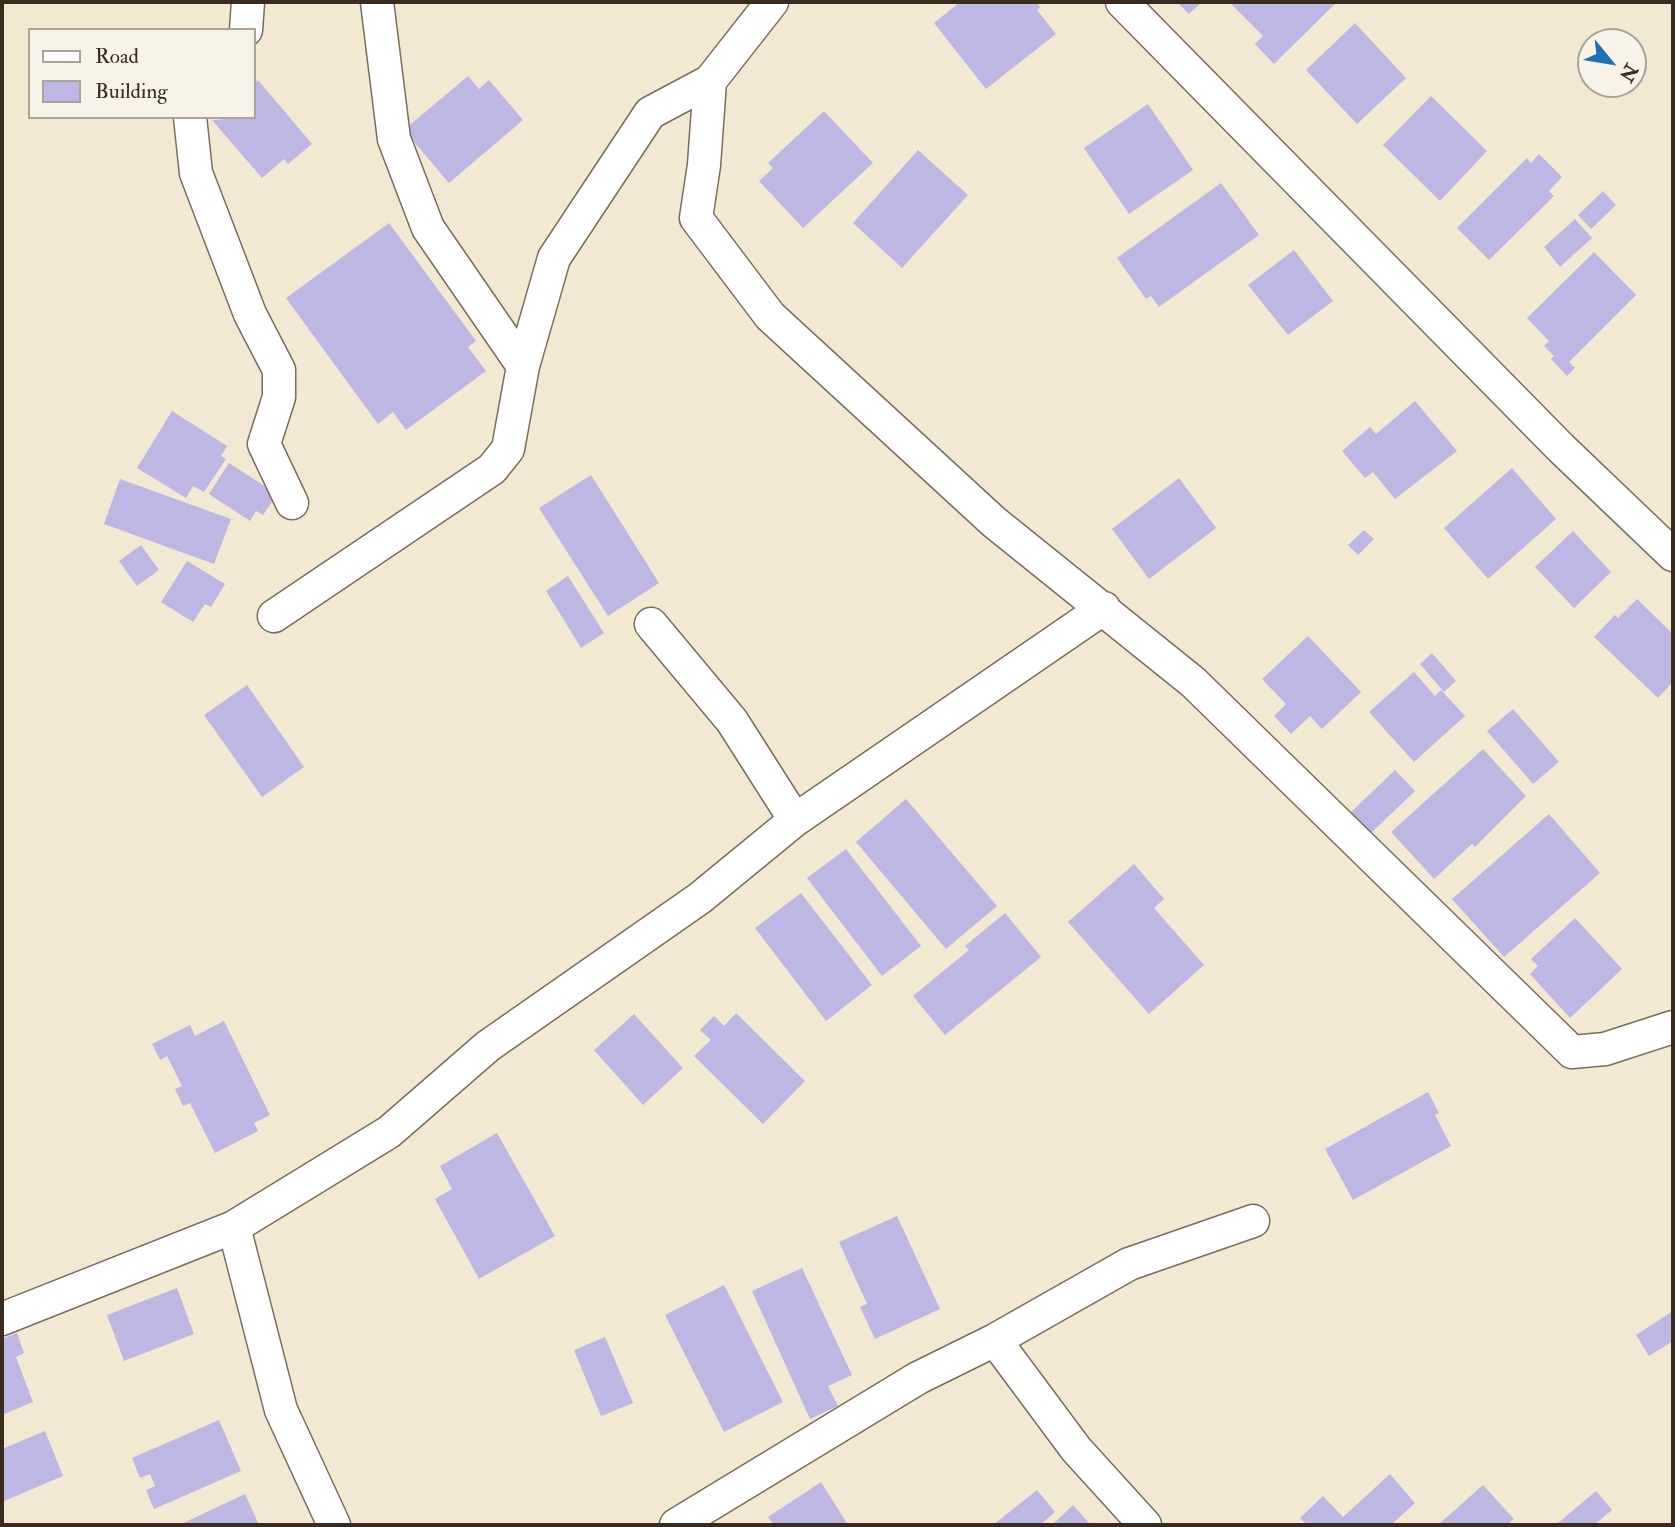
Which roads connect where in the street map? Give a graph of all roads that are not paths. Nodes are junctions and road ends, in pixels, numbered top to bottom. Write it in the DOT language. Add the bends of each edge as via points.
graph roads {
  1 [pos="248,2"];
  2 [pos="377,2"];
  3 [pos="772,2"];
  4 [pos="1122,2"];
  5 [pos="246,28"];
  6 [pos="710,81"];
  7 [pos="190,119"];
  8 [pos="523,366"];
  9 [pos="292,503"];
  10 [pos="1673,555"];
  11 [pos="1104,608"];
  12 [pos="274,616"];
  13 [pos="651,624"];
  14 [pos="795,820"];
  15 [pos="1673,1027"];
  16 [pos="1253,1222"];
  17 [pos="234,1227"];
  18 [pos="2,1319"];
  19 [pos="995,1339"];
  20 [pos="334,1525"];
  21 [pos="676,1525"];
  22 [pos="1145,1525"];
  1 -- 5 [label="street"];
  2 -- 8 [label="street" via="394,139 428,228"];
  3 -- 6 [label="street"];
  4 -- 10 [label="street" via="1561,448"];
  6 -- 8 [label="street" via="650,113 554,258"];
  6 -- 11 [label="street" via="696,218 770,316 995,522"];
  7 -- 9 [label="street" via="196,173 250,314 279,370 279,397 264,444"];
  8 -- 12 [label="street" via="508,449 492,469"];
  11 -- 14 [label="street"];
  11 -- 15 [label="street" via="1193,681 1572,1052 1605,1049"];
  13 -- 14 [label="street" via="732,721"];
  14 -- 17 [label="street" via="700,898 488,1046 389,1132"];
  16 -- 19 [label="street" via="1129,1264"];
  17 -- 18 [label="street"];
  17 -- 20 [label="street" via="281,1410"];
  19 -- 21 [label="street" via="918,1378"];
  19 -- 22 [label="street" via="1076,1449"];
}
